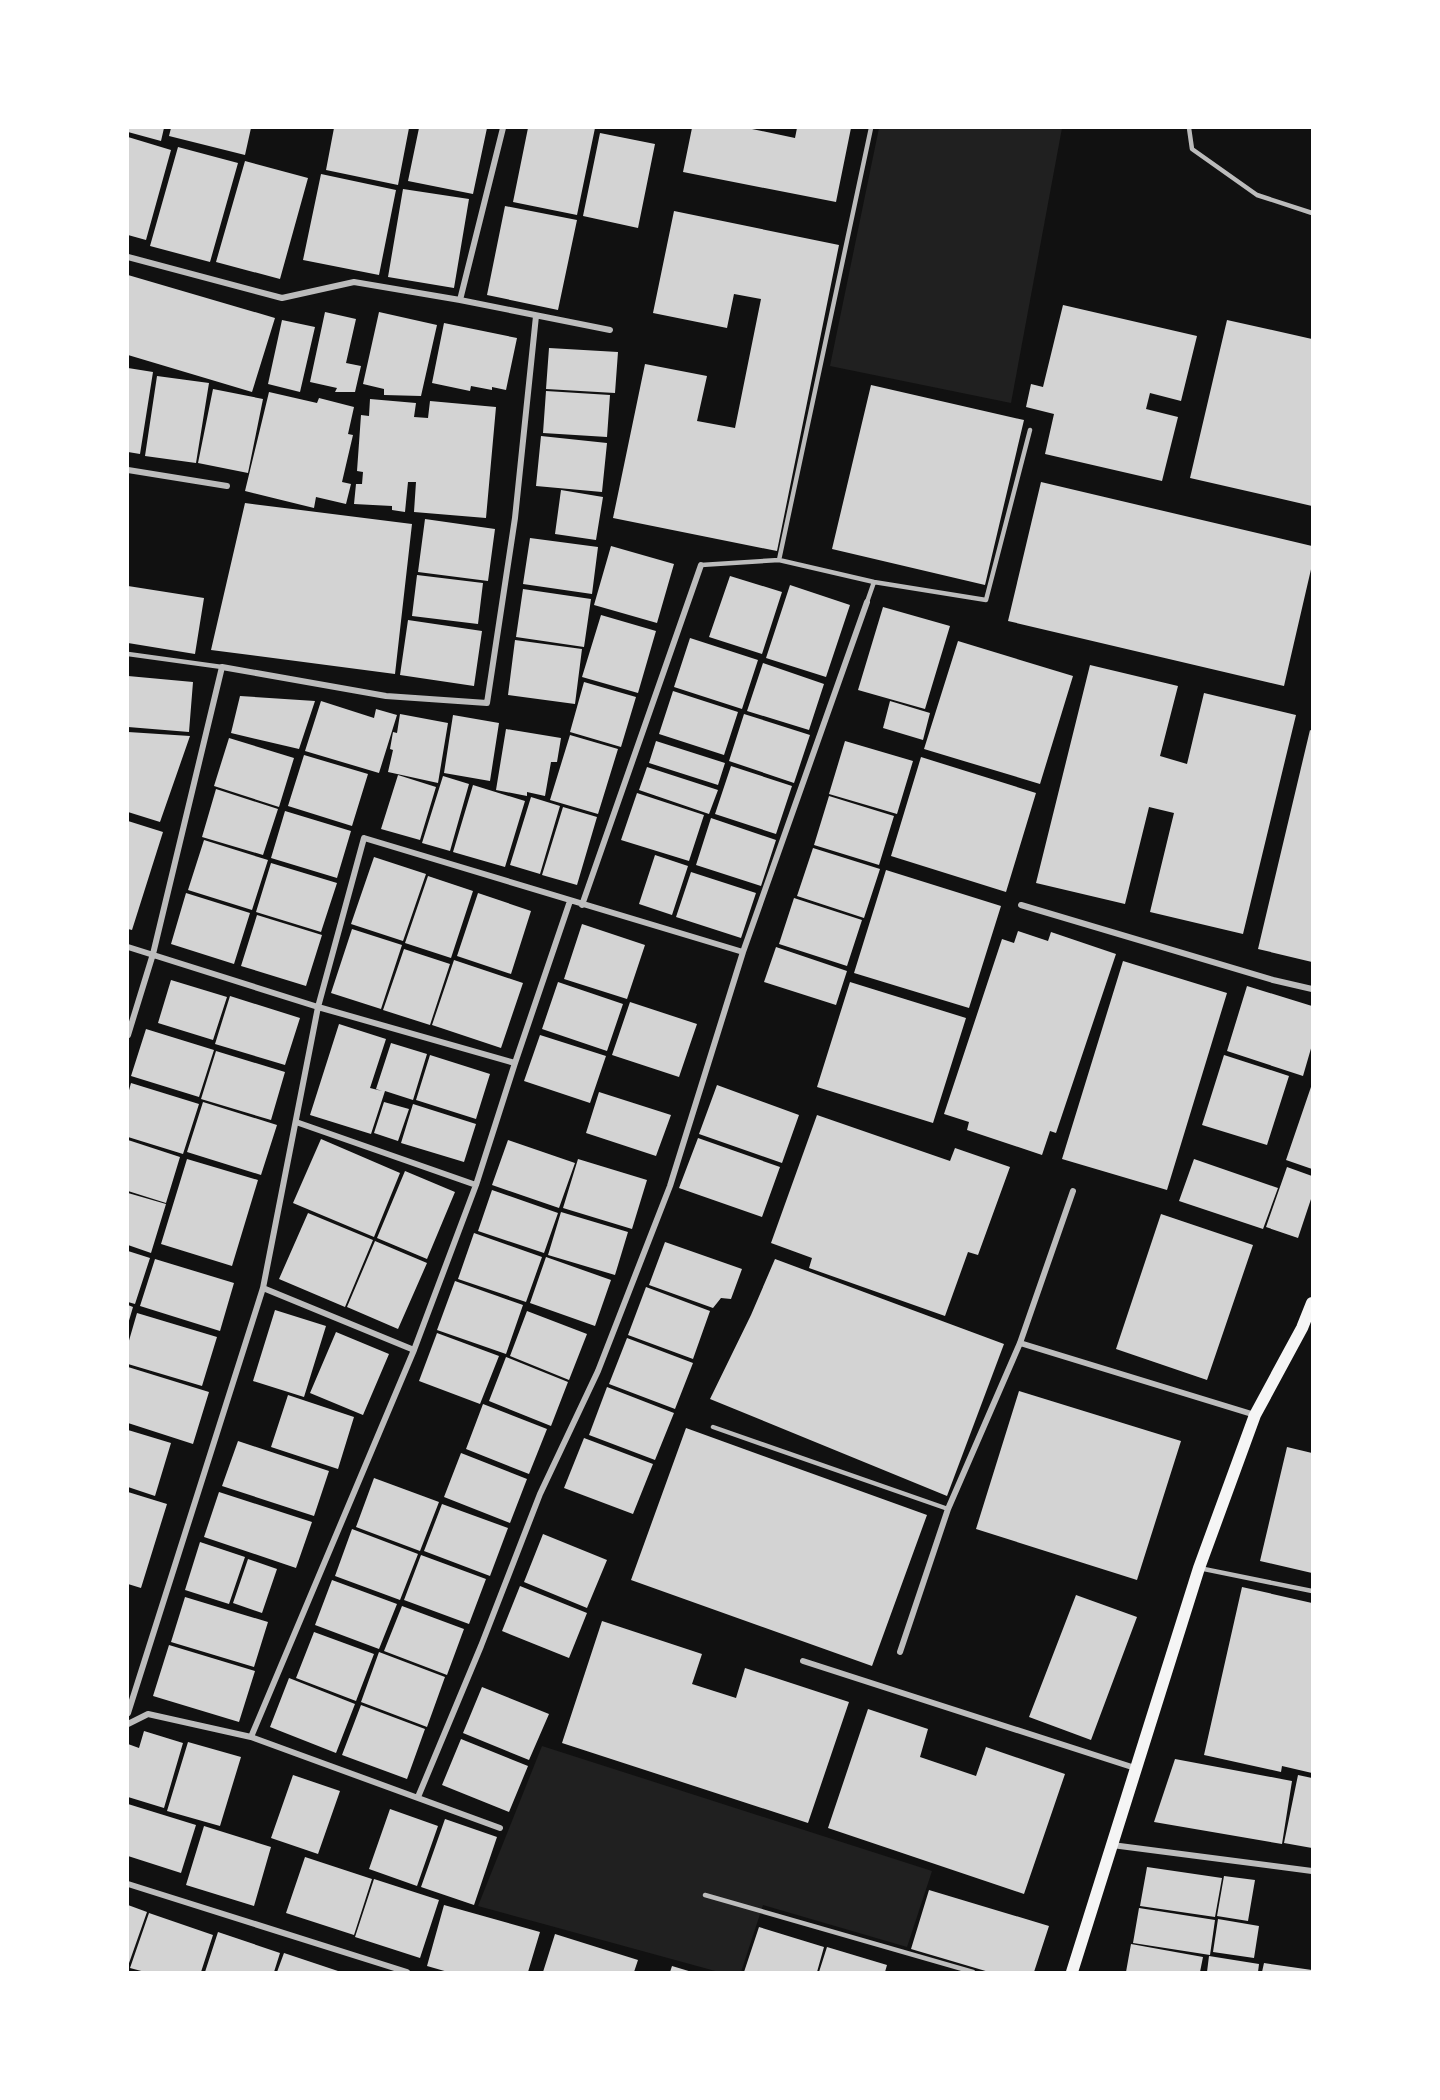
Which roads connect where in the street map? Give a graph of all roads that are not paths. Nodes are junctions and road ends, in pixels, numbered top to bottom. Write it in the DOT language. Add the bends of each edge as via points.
graph roads {
  1 [pos="503,128"];
  2 [pos="871,128"];
  3 [pos="1189,128"];
  4 [pos="1312,213"];
  5 [pos="128,257"];
  6 [pos="460,300"];
  7 [pos="536,316"];
  8 [pos="610,330"];
  9 [pos="1030,430"];
  10 [pos="128,470"];
  11 [pos="227,486"];
  12 [pos="779,560"];
  13 [pos="701,565"];
  14 [pos="874,582"];
  15 [pos="867,602"];
  16 [pos="128,654"];
  17 [pos="222,667"];
  18 [pos="570,901"];
  19 [pos="582,905"];
  20 [pos="1021,905"];
  21 [pos="128,947"];
  22 [pos="743,952"];
  23 [pos="153,954"];
  24 [pos="1312,989"];
  25 [pos="318,1007"];
  26 [pos="128,1035"];
  27 [pos="515,1063"];
  28 [pos="296,1122"];
  29 [pos="476,1185"];
  30 [pos="1073,1191"];
  31 [pos="263,1288"];
  32 [pos="1312,1302"];
  33 [pos="1307,1329"];
  34 [pos="1020,1343"];
  35 [pos="414,1350"];
  36 [pos="1256,1415"];
  37 [pos="713,1427"];
  38 [pos="948,1509"];
  39 [pos="1199,1568"];
  40 [pos="1312,1591"];
  41 [pos="900,1652"];
  42 [pos="803,1661"];
  43 [pos="128,1713"];
  44 [pos="128,1724"];
  45 [pos="251,1737"];
  46 [pos="1135,1768"];
  47 [pos="418,1797"];
  48 [pos="500,1828"];
  49 [pos="1112,1845"];
  50 [pos="1312,1871"];
  51 [pos="128,1884"];
  52 [pos="705,1895"];
  53 [pos="407,1972"];
  54 [pos="973,1972"];
  55 [pos="1072,1972"];
  1 -- 6 [label="street"];
  2 -- 12 [label="lane"];
  3 -- 4 [label="lane" via="1192,149 1257,195"];
  5 -- 6 [label="street" via="282,298 354,282"];
  6 -- 7 [label="street"];
  7 -- 8 [label="street"];
  7 -- 17 [label="street" via="515,518 487,703 386,696"];
  9 -- 14 [label="lane" via="986,600"];
  10 -- 11 [label="street"];
  12 -- 13 [label="lane"];
  12 -- 14 [label="lane"];
  13 -- 19 [label="street"];
  14 -- 15 [label="lane"];
  15 -- 22 [label="street"];
  16 -- 17 [label="lane"];
  17 -- 23 [label="street"];
  18 -- 19 [label="street"];
  18 -- 25 [label="street" via="364,838"];
  18 -- 27 [label="street"];
  19 -- 22 [label="street"];
  20 -- 24 [label="street"];
  21 -- 23 [label="street"];
  22 -- 47 [label="street" via="670,1186 598,1371 540,1494"];
  23 -- 25 [label="street"];
  23 -- 26 [label="street"];
  25 -- 27 [label="street"];
  25 -- 28 [label="street"];
  27 -- 29 [label="street"];
  28 -- 29 [label="street"];
  28 -- 31 [label="street"];
  29 -- 35 [label="street"];
  30 -- 34 [label="street"];
  31 -- 35 [label="street"];
  31 -- 43 [label="street"];
  32 -- 33 [label="main road"];
  33 -- 36 [label="main road"];
  34 -- 36 [label="street"];
  34 -- 38 [label="street"];
  35 -- 45 [label="street"];
  36 -- 39 [label="main road"];
  37 -- 38 [label="lane"];
  38 -- 41 [label="street"];
  39 -- 40 [label="lane"];
  39 -- 46 [label="main road"];
  42 -- 46 [label="street"];
  44 -- 45 [label="street" via="148,1714"];
  45 -- 47 [label="street"];
  46 -- 49 [label="main road"];
  47 -- 48 [label="street"];
  49 -- 50 [label="street"];
  49 -- 55 [label="main road"];
  51 -- 53 [label="street"];
  52 -- 54 [label="lane"];
}
